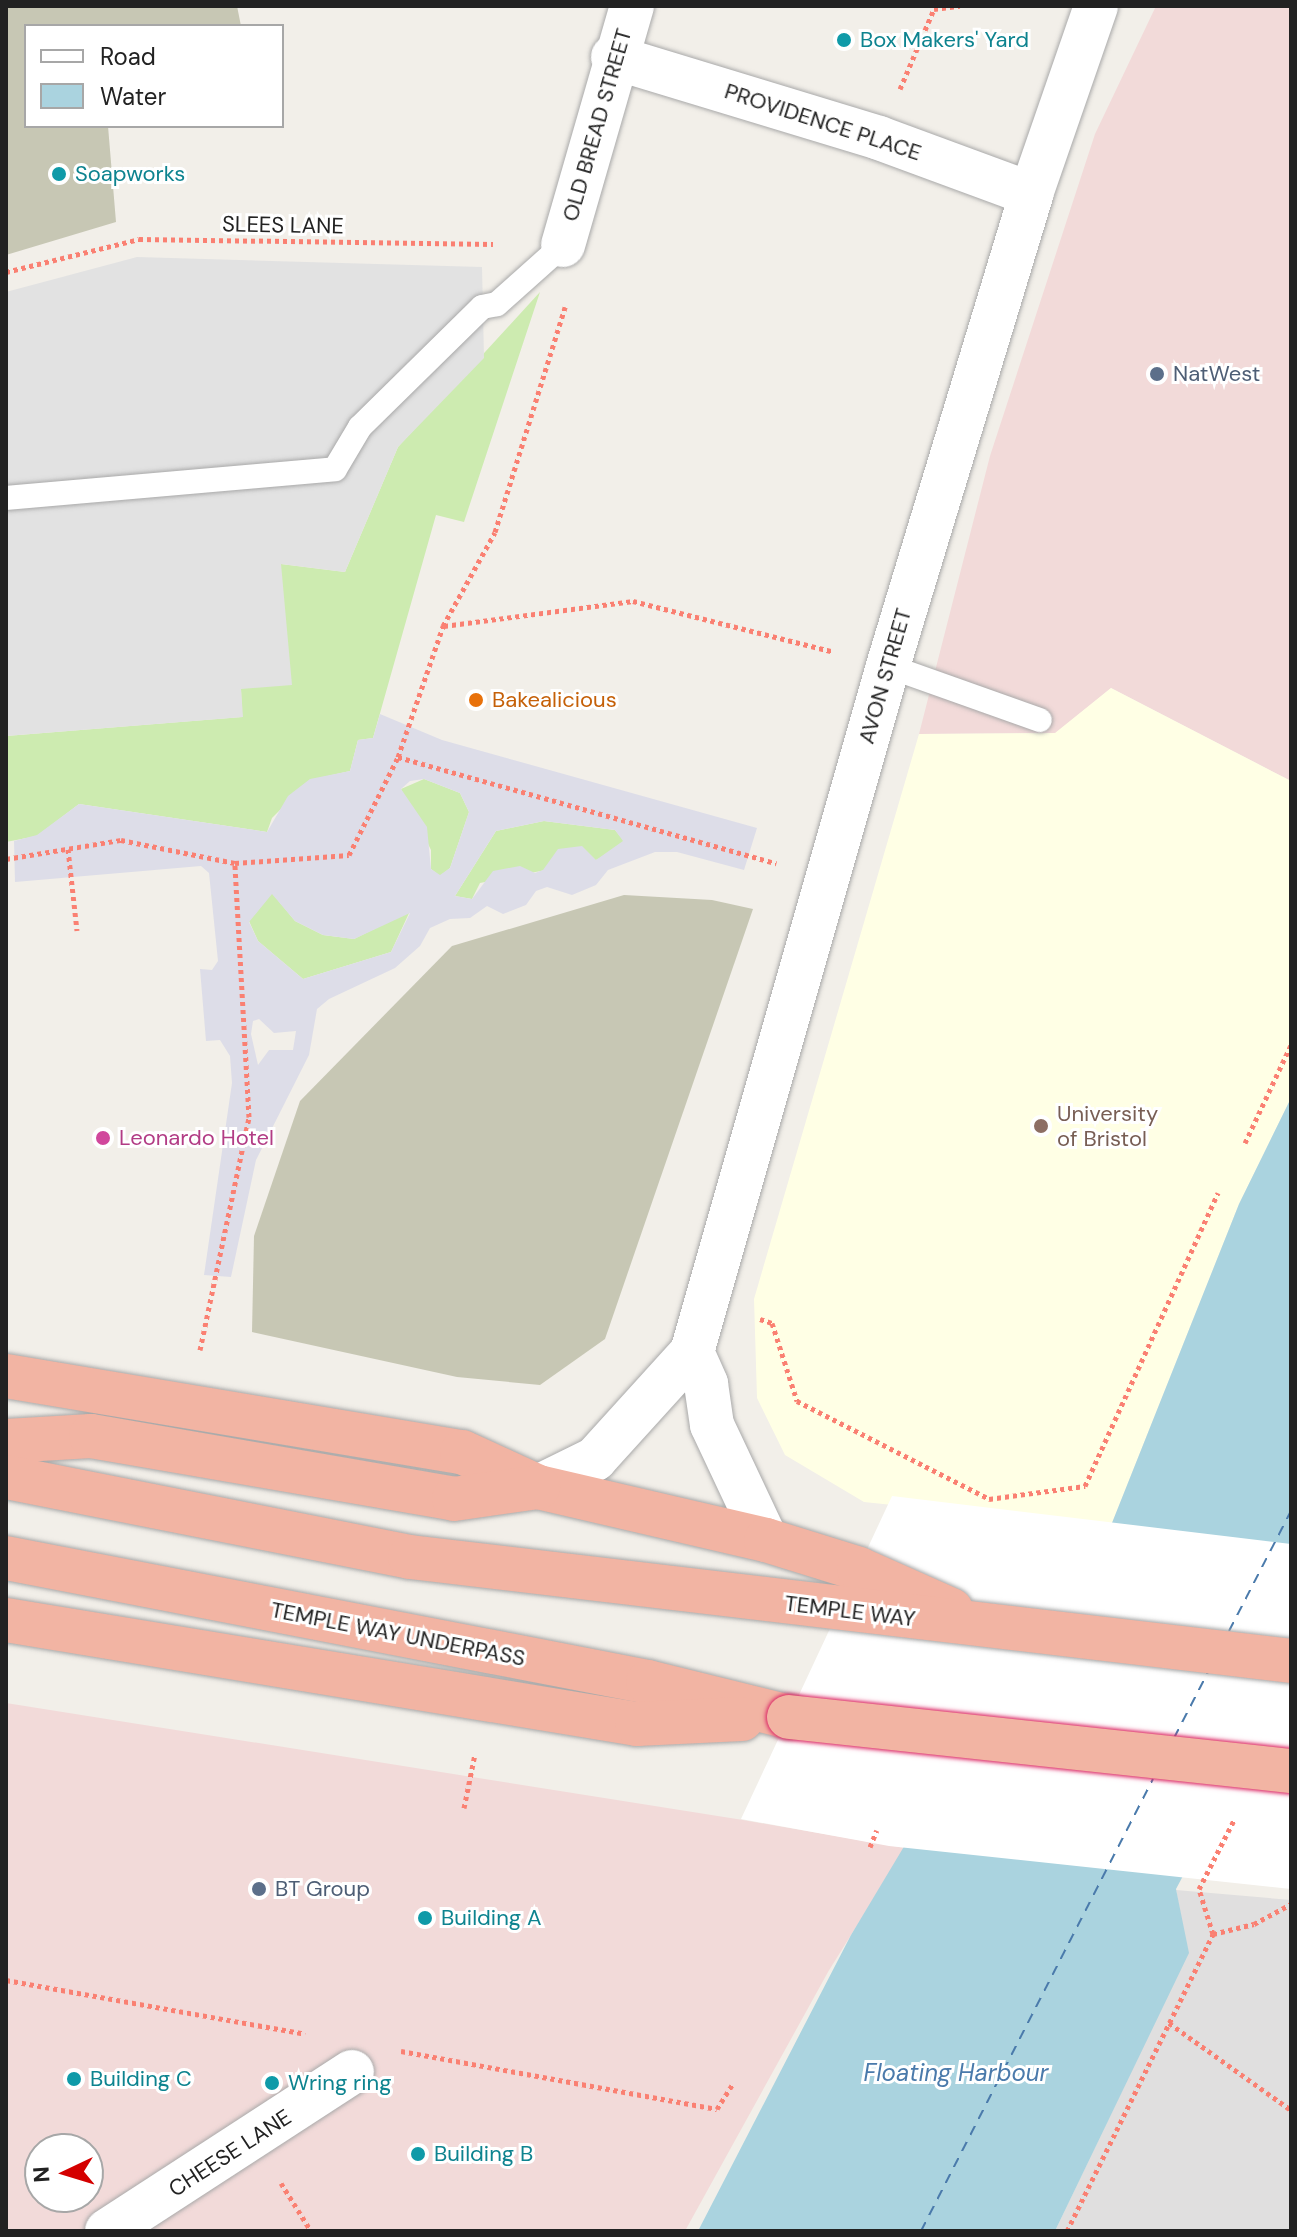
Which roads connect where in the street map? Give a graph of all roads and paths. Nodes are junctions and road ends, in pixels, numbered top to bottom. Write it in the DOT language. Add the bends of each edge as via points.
graph roads {
  1 [pos="632,6"];
  2 [pos="960,6"];
  3 [pos="1096,6"];
  4 [pos="613,57"];
  5 [pos="879,138"];
  6 [pos="1031,194"];
  7 [pos="563,245"];
  8 [pos="6,272"];
  9 [pos="6,498"];
  10 [pos="443,626"];
  11 [pos="797,643"];
  12 [pos="888,666"];
  13 [pos="1040,720"];
  14 [pos="398,757"];
  15 [pos="68,849"];
  16 [pos="6,859"];
  17 [pos="235,863"];
  18 [pos="827,877"];
  19 [pos="77,931"];
  20 [pos="1291,1045"];
  21 [pos="1245,1143"];
  22 [pos="1218,1193"];
  23 [pos="751,1316"];
  24 [pos="200,1350"];
  25 [pos="692,1352"];
  26 [pos="6,1376"];
  27 [pos="6,1441"];
  28 [pos="6,1477"];
  29 [pos="538,1487"];
  30 [pos="766,1540"];
  31 [pos="6,1558"];
  32 [pos="6,1620"];
  33 [pos="993,1629"];
  34 [pos="1291,1661"];
  35 [pos="789,1717"];
  36 [pos="473,1765"];
  37 [pos="1291,1771"];
  38 [pos="464,1808"];
  39 [pos="877,1830"];
  40 [pos="870,1847"];
  41 [pos="1199,1889"];
  42 [pos="1291,1904"];
  43 [pos="1213,1934"];
  44 [pos="6,1980"];
  45 [pos="1169,2023"];
  46 [pos="261,2026"];
  47 [pos="393,2050"];
  48 [pos="352,2072"];
  49 [pos="733,2083"];
  50 [pos="1291,2110"];
  51 [pos="276,2176"];
  52 [pos="107,2231"];
  53 [pos="311,2231"];
  54 [pos="1067,2231"];
  1 -- 4 [label="street, OLD BREAD STREET"];
  2 -- 5 [label="path" via="934,9"];
  3 -- 6 [label="street, AVON STREET"];
  4 -- 5 [label="street, PROVIDENCE PLACE"];
  4 -- 7 [label="street, OLD BREAD STREET"];
  5 -- 6 [label="street, PROVIDENCE PLACE"];
  6 -- 12 [label="street, AVON STREET"];
  7 -- 8 [label="path, SLEES LANE" via="139,239"];
  7 -- 9 [label="lane" via="497,304 482,307 360,427 335,469"];
  7 -- 10 [label="path" via="572,284 495,532"];
  10 -- 11 [label="path" via="633,601"];
  10 -- 14 [label="path"];
  12 -- 13 [label="lane"];
  12 -- 18 [label="street, AVON STREET"];
  14 -- 17 [label="path" via="349,855"];
  14 -- 18 [label="path"];
  15 -- 16 [label="path"];
  15 -- 17 [label="path" via="121,840"];
  15 -- 19 [label="path"];
  17 -- 24 [label="path" via="249,1117"];
  18 -- 25 [label="street, AVON STREET"];
  20 -- 21 [label="path"];
  22 -- 23 [label="path" via="1085,1486 989,1499 797,1401 772,1323"];
  25 -- 29 [label="street, AVON STREET" via="595,1459"];
  25 -- 30 [label="street" via="721,1447"];
  26 -- 29 [label="highway" via="462,1452"];
  27 -- 29 [label="highway" via="91,1436 454,1499"];
  28 -- 33 [label="highway, TEMPLE WAY" via="410,1557"];
  29 -- 30 [label="highway"];
  30 -- 33 [label="highway" via="859,1569"];
  31 -- 35 [label="highway, TEMPLE WAY UNDERPASS" via="648,1682"];
  32 -- 35 [label="highway" via="637,1724"];
  33 -- 34 [label="highway, TEMPLE WAY"];
  35 -- 37 [label="highway, bridge"];
  36 -- 38 [label="path"];
  39 -- 40 [label="path"];
  41 -- 43 [label="path"];
  42 -- 43 [label="path" via="1254,1924"];
  43 -- 45 [label="path"];
  44 -- 46 [label="path"];
  45 -- 50 [label="path"];
  45 -- 54 [label="path"];
  47 -- 49 [label="path" via="717,2109"];
  48 -- 52 [label="street, CHEESE LANE"];
  51 -- 53 [label="path"];
}
